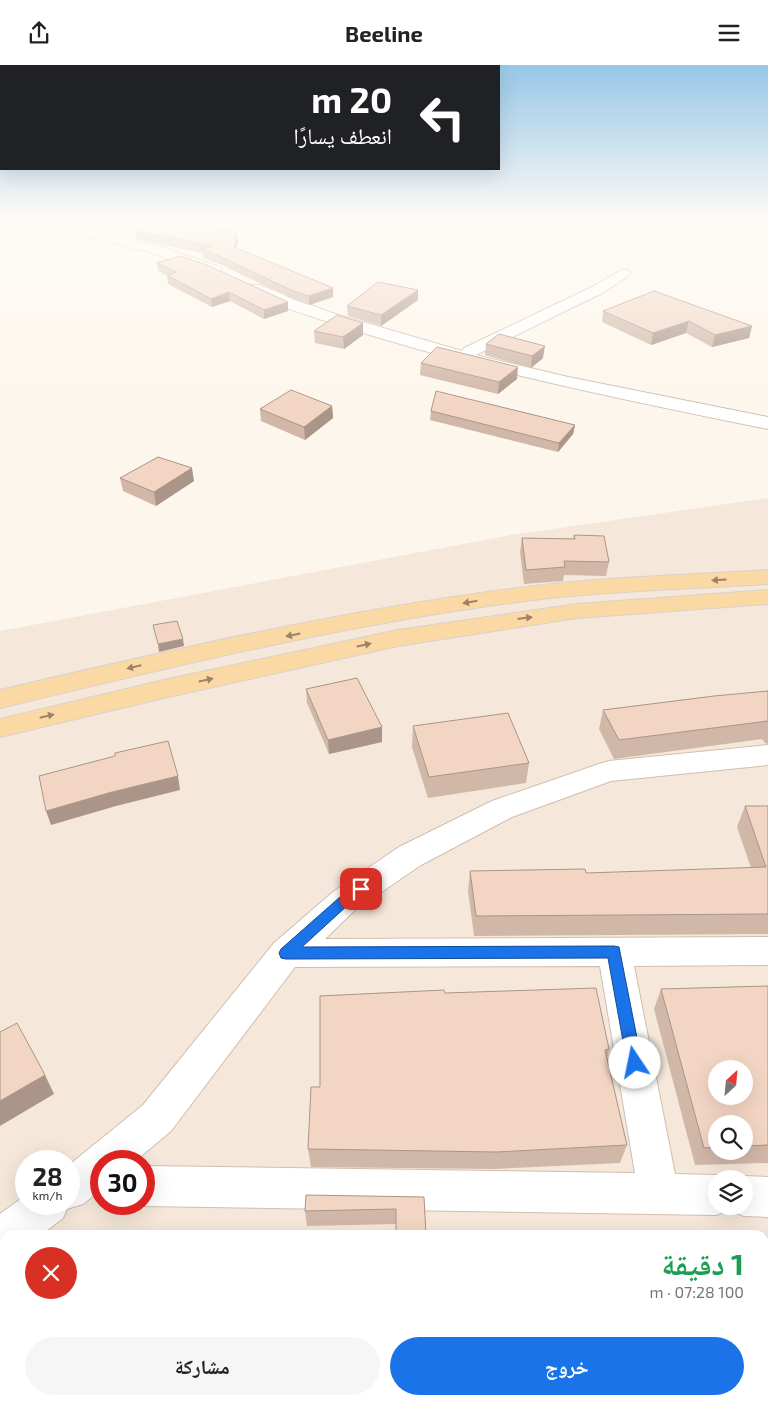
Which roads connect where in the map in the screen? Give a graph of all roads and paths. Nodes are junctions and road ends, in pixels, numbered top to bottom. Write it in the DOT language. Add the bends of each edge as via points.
graph roads {
  1 [pos="240,282"];
  2 [pos="610,282"];
  3 [pos="460,357"];
  4 [pos="768,423"];
  5 [pos="768,577"];
  6 [pos="768,597"];
  7 [pos="0,699"];
  8 [pos="0,727"];
  9 [pos="768,755"];
  10 [pos="768,951"];
  11 [pos="614,952"];
  12 [pos="286,953"];
  13 [pos="84,1182"];
  14 [pos="155,1186"];
  15 [pos="659,1194"];
  16 [pos="708,1195"];
  17 [pos="753,1196"];
  18 [pos="768,1197"];
  19 [pos="13,1230"];
  1 -- 3 [label="street" via="309,312"];
  2 -- 3 [label="street"];
  3 -- 4 [label="street" via="539,377"];
  5 -- 7 [label="main road, one-way" via="483,599 172,658"];
  8 -- 6 [label="main road, one-way" via="398,637 577,611"];
  9 -- 12 [label="street" via="609,771 502,809 410,856 344,901"];
  10 -- 11 [label="street"];
  11 -- 12 [label="street"];
  11 -- 15 [label="street"];
  12 -- 13 [label="street" via="157,1118"];
  13 -- 19 [label="street"];
  14 -- 15 [label="street"];
  15 -- 16 [label="street"];
  17 -- 18 [label="street"];
}
